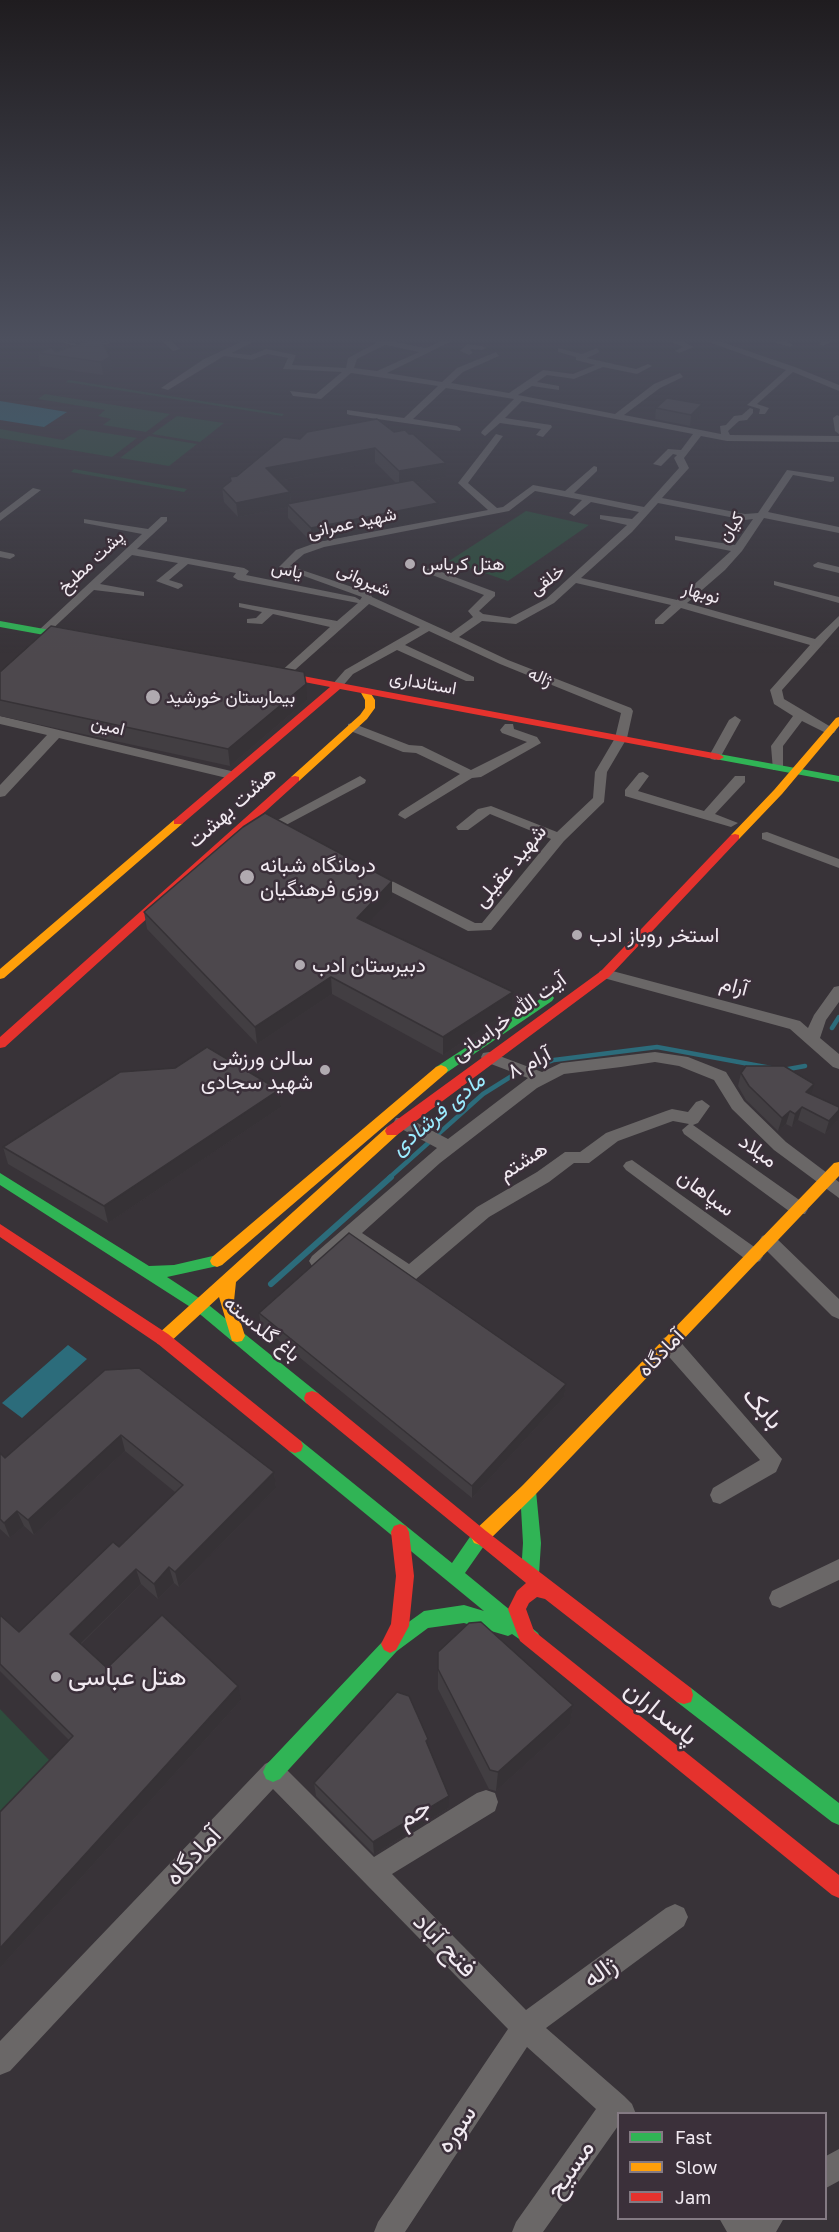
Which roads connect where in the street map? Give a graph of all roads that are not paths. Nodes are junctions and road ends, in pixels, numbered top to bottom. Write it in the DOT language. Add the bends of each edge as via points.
graph roads {
  1 [pos="492,445"];
  2 [pos="689,445"];
  3 [pos="683,453"];
  4 [pos="658,464"];
  5 [pos="594,469"];
  6 [pos="839,469"];
  7 [pos="831,480"];
  8 [pos="36,490"];
  9 [pos="822,492"];
  10 [pos="567,495"];
  11 [pos="589,499"];
  12 [pos="656,500"];
  13 [pos="646,510"];
  14 [pos="495,511"];
  15 [pos="574,513"];
  16 [pos="759,516"];
  17 [pos="603,517"];
  18 [pos="0,518"];
  19 [pos="164,519"];
  20 [pos="87,521"];
  21 [pos="634,523"];
  22 [pos="839,530"];
  23 [pos="150,532"];
  24 [pos="731,533"];
  25 [pos="679,538"];
  26 [pos="722,546"];
  27 [pos="738,549"];
  28 [pos="129,551"];
  29 [pos="185,562"];
  30 [pos="818,565"];
  31 [pos="284,567"];
  32 [pos="839,570"];
  33 [pos="431,572"];
  34 [pos="575,580"];
  35 [pos="778,583"];
  36 [pos="91,586"];
  37 [pos="178,586"];
  38 [pos="806,591"];
  39 [pos="140,594"];
  40 [pos="839,600"];
  41 [pos="366,601"];
  42 [pos="794,601"];
  43 [pos="679,604"];
  44 [pos="243,605"];
  45 [pos="270,611"];
  46 [pos="480,617"];
  47 [pos="839,620"];
  48 [pos="251,621"];
  49 [pos="659,622"];
  50 [pos="0,624"];
  51 [pos="338,625"];
  52 [pos="429,627"];
  53 [pos="46,636"];
  54 [pos="451,638"];
  55 [pos="88,640"];
  56 [pos="817,643"];
  57 [pos="396,645"];
  58 [pos="260,672"];
  59 [pos="282,676"];
  60 [pos="470,679"];
  61 [pos="337,686"];
  62 [pos="365,691"];
  63 [pos="315,705"];
  64 [pos="801,714"];
  65 [pos="364,717"];
  66 [pos="0,720"];
  67 [pos="735,720"];
  68 [pos="835,725"];
  69 [pos="352,727"];
  70 [pos="509,727"];
  71 [pos="57,732"];
  72 [pos="621,738"];
  73 [pos="715,756"];
  74 [pos="785,769"];
  75 [pos="469,774"];
  76 [pos="231,775"];
  77 [pos="643,776"];
  78 [pos="740,779"];
  79 [pos="839,779"];
  80 [pos="360,780"];
  81 [pos="0,793"];
  82 [pos="259,811"];
  83 [pos="708,814"];
  84 [pos="405,815"];
  85 [pos="731,823"];
  86 [pos="463,827"];
  87 [pos="767,836"];
  88 [pos="559,838"];
  89 [pos="839,864"];
  90 [pos="358,870"];
  91 [pos="647,911"];
  92 [pos="661,917"];
  93 [pos="615,943"];
  94 [pos="590,967"];
  95 [pos="605,974"];
  96 [pos="0,975"];
  97 [pos="839,991"];
  98 [pos="812,1040"];
  99 [pos="0,1044"];
  100 [pos="489,1057"];
  101 [pos="839,1063"];
  102 [pos="543,1078"];
  103 [pos="702,1106"];
  104 [pos="402,1122"];
  105 [pos="690,1130"];
  106 [pos="449,1147"];
  107 [pos="632,1166"];
  108 [pos="839,1167"];
  109 [pos="0,1178"];
  110 [pos="832,1186"];
  111 [pos="800,1209"];
  112 [pos="0,1230"];
  113 [pos="349,1232"];
  114 [pos="768,1241"];
  115 [pos="754,1256"];
  116 [pos="148,1272"];
  117 [pos="303,1275"];
  118 [pos="229,1278"];
  119 [pos="200,1305"];
  120 [pos="839,1311"];
  121 [pos="237,1336"];
  122 [pos="163,1338"];
  123 [pos="670,1344"];
  124 [pos="528,1491"];
  125 [pos="720,1495"];
  126 [pos="400,1532"];
  127 [pos="480,1537"];
  128 [pos="839,1569"];
  129 [pos="530,1574"];
  130 [pos="453,1576"];
  131 [pos="550,1591"];
  132 [pos="780,1598"];
  133 [pos="526,1635"];
  134 [pos="386,1650"];
  135 [pos="273,1772"];
  136 [pos="486,1802"];
  137 [pos="839,1815"];
  138 [pos="372,1872"];
  139 [pos="839,1888"];
  140 [pos="675,1917"];
  141 [pos="525,2027"];
  142 [pos="0,2061"];
  143 [pos="618,2110"];
  144 [pos="839,2163"];
  145 [pos="827,2172"];
  146 [pos="735,2220"];
  147 [pos="768,2220"];
  148 [pos="388,2232"];
  149 [pos="526,2232"];
  150 [pos="747,2232"];
  151 [pos="753,2232"];
  1 -- 14 [label="street" via="463,483"];
  2 -- 3 [label="street"];
  3 -- 4 [label="street" via="671,451"];
  3 -- 12 [label="street, خلقی" via="678,461 684,468"];
  5 -- 10 [label="street"];
  6 -- 7 [label="street"];
  7 -- 9 [label="street"];
  7 -- 16 [label="street, کیان" via="790,472"];
  8 -- 18 [label="street"];
  10 -- 11 [label="street"];
  10 -- 14 [label="street, شهید عمرانی" via="533,488 506,509"];
  11 -- 13 [label="street"];
  11 -- 15 [label="street"];
  12 -- 13 [label="street, خلقی"];
  12 -- 16 [label="street" via="745,517"];
  13 -- 21 [label="street, خلقی"];
  14 -- 31 [label="street, شهید عمرانی" via="310,548 292,557"];
  16 -- 22 [label="street"];
  16 -- 27 [label="street, کیان"];
  17 -- 21 [label="street"];
  19 -- 23 [label="street, پشت مطبخ"];
  20 -- 23 [label="street"];
  21 -- 34 [label="street, خلقی"];
  23 -- 28 [label="street, پشت مطبخ"];
  24 -- 26 [label="street"];
  25 -- 26 [label="street"];
  26 -- 27 [label="street"];
  27 -- 43 [label="street, کیان"];
  28 -- 29 [label="street"];
  28 -- 36 [label="street, پشت مطبخ"];
  29 -- 37 [label="street" via="161,581"];
  29 -- 41 [label="street, یاس" via="244,571 238,577"];
  30 -- 32 [label="street"];
  31 -- 41 [label="street, شیروانی" via="366,595"];
  33 -- 46 [label="street" via="491,594 473,611"];
  34 -- 43 [label="street, نوبهار"];
  34 -- 46 [label="street, خلقی" via="550,601 512,622"];
  35 -- 38 [label="street"];
  36 -- 39 [label="street"];
  36 -- 53 [label="street, پشت مطبخ"];
  38 -- 40 [label="street"];
  38 -- 42 [label="street"];
  41 -- 51 [label="street"];
  41 -- 52 [label="street, شیروانی"];
  43 -- 49 [label="street, کیان"];
  43 -- 56 [label="street, نوبهار"];
  44 -- 45 [label="street"];
  45 -- 48 [label="street" via="258,622"];
  45 -- 51 [label="street"];
  46 -- 54 [label="street"];
  47 -- 56 [label="street"];
  50 -- 53 [label="main road"];
  51 -- 59 [label="street"];
  52 -- 54 [label="street, ژاله"];
  52 -- 57 [label="street"];
  53 -- 55 [label="main road"];
  54 -- 72 [label="street, ژاله" via="627,711"];
  56 -- 64 [label="street" via="776,690 778,701"];
  57 -- 60 [label="street"];
  57 -- 61 [label="street" via="349,672"];
  58 -- 59 [label="main road, استانداری"];
  59 -- 61 [label="main road, استانداری"];
  61 -- 62 [label="main road, استانداری"];
  61 -- 63 [label="main road, هشت بهشت"];
  62 -- 65 [label="main road" via="370,708"];
  62 -- 72 [label="main road, استانداری"];
  63 -- 65 [label="main road" via="331,698 351,699 362,706"];
  63 -- 76 [label="main road, هشت بهشت"];
  64 -- 68 [label="street" via="818,726"];
  64 -- 74 [label="street" via="777,746"];
  65 -- 69 [label="main road, هشت بهشت"];
  66 -- 71 [label="street"];
  67 -- 73 [label="street"];
  68 -- 74 [label="main road"];
  69 -- 75 [label="street" via="418,749"];
  69 -- 82 [label="main road, هشت بهشت"];
  70 -- 75 [label="street" via="506,730 535,744 481,774"];
  71 -- 76 [label="street, امین"];
  71 -- 81 [label="street"];
  72 -- 73 [label="main road, استانداری"];
  72 -- 88 [label="street, شهید عقیلی" via="601,772 599,799"];
  73 -- 74 [label="main road, استانداری"];
  74 -- 79 [label="main road, استانداری"];
  74 -- 85 [label="main road"];
  74 -- 92 [label="main road, آیت الله خراسانی"];
  75 -- 84 [label="street"];
  76 -- 96 [label="main road, هشت بهشت"];
  77 -- 83 [label="street" via="630,793"];
  78 -- 83 [label="street"];
  80 -- 82 [label="street" via="285,825"];
  82 -- 99 [label="main road, هشت بهشت"];
  83 -- 85 [label="street"];
  85 -- 91 [label="main road"];
  86 -- 88 [label="street" via="491,810"];
  87 -- 89 [label="street"];
  88 -- 90 [label="street, شهید عقیلی" via="481,929"];
  91 -- 92 [label="main road"];
  91 -- 93 [label="main road"];
  92 -- 95 [label="main road, آیت الله خراسانی"];
  94 -- 116 [label="main road, آیت الله خراسانی" via="447,1065 217,1261 174,1271"];
  95 -- 98 [label="street, آرام" via="795,1025"];
  95 -- 100 [label="main road, آیت الله خراسانی"];
  97 -- 98 [label="street" via="819,1019"];
  98 -- 101 [label="street, آرام"];
  100 -- 102 [label="street"];
  100 -- 104 [label="main road, آیت الله خراسانی"];
  102 -- 106 [label="street, ۸ آرام" via="507,1100"];
  102 -- 110 [label="street, ۸ آرام" via="561,1069 621,1060 655,1057 682,1061 720,1076 738,1105 780,1146"];
  103 -- 113 [label="street, هشتم" via="692,1119 672,1115 612,1137 583,1159 571,1156 483,1212 410,1274"];
  104 -- 106 [label="street"];
  104 -- 118 [label="main road, آیت الله خراسانی"];
  105 -- 111 [label="street, میلاد"];
  106 -- 113 [label="street, ۸ آرام"];
  107 -- 115 [label="street, سپاهان"];
  108 -- 110 [label="main road, آمادگاه"];
  109 -- 116 [label="main road, باغ گلدسته"];
  110 -- 111 [label="main road, آمادگاه"];
  111 -- 114 [label="main road, آمادگاه"];
  112 -- 122 [label="main road"];
  113 -- 117 [label="street, ۸ آرام"];
  114 -- 115 [label="main road, آمادگاه"];
  114 -- 120 [label="street"];
  115 -- 123 [label="main road, آمادگاه"];
  116 -- 119 [label="main road, باغ گلدسته"];
  118 -- 119 [label="main road, آیت الله خراسانی"];
  118 -- 121 [label="main road" via="226,1301"];
  119 -- 121 [label="main road, باغ گلدسته"];
  119 -- 122 [label="main road, آیت الله خراسانی"];
  121 -- 127 [label="main road, باغ گلدسته"];
  122 -- 126 [label="main road"];
  123 -- 124 [label="main road, آمادگاه"];
  123 -- 125 [label="street, بابک" via="772,1459 770,1466"];
  124 -- 127 [label="main road, آمادگاه"];
  124 -- 129 [label="main road"];
  126 -- 130 [label="main road"];
  126 -- 134 [label="main road, آمادگاه" via="405,1576 400,1626"];
  127 -- 129 [label="main road, پاسداران"];
  127 -- 130 [label="main road, آمادگاه"];
  128 -- 132 [label="street"];
  129 -- 131 [label="main road, پاسداران"];
  130 -- 133 [label="main road, پاسداران"];
  131 -- 133 [label="main road" via="534,1588 523,1597 517,1609"];
  131 -- 137 [label="main road, پاسداران"];
  133 -- 134 [label="main road, آمادگاه" via="492,1620 464,1614 424,1620"];
  133 -- 139 [label="main road, پاسداران"];
  134 -- 135 [label="main road, آمادگاه"];
  135 -- 138 [label="street, فتح آباد"];
  135 -- 142 [label="street, آمادگاه"];
  136 -- 138 [label="street, جم"];
  138 -- 141 [label="street, فتح آباد"];
  140 -- 141 [label="street, ژاله"];
  141 -- 143 [label="street, فتح آباد"];
  141 -- 148 [label="street, سوره"];
  143 -- 149 [label="street, مسیح"];
  144 -- 145 [label="street"];
  146 -- 150 [label="street"];
  147 -- 151 [label="street"];
}
